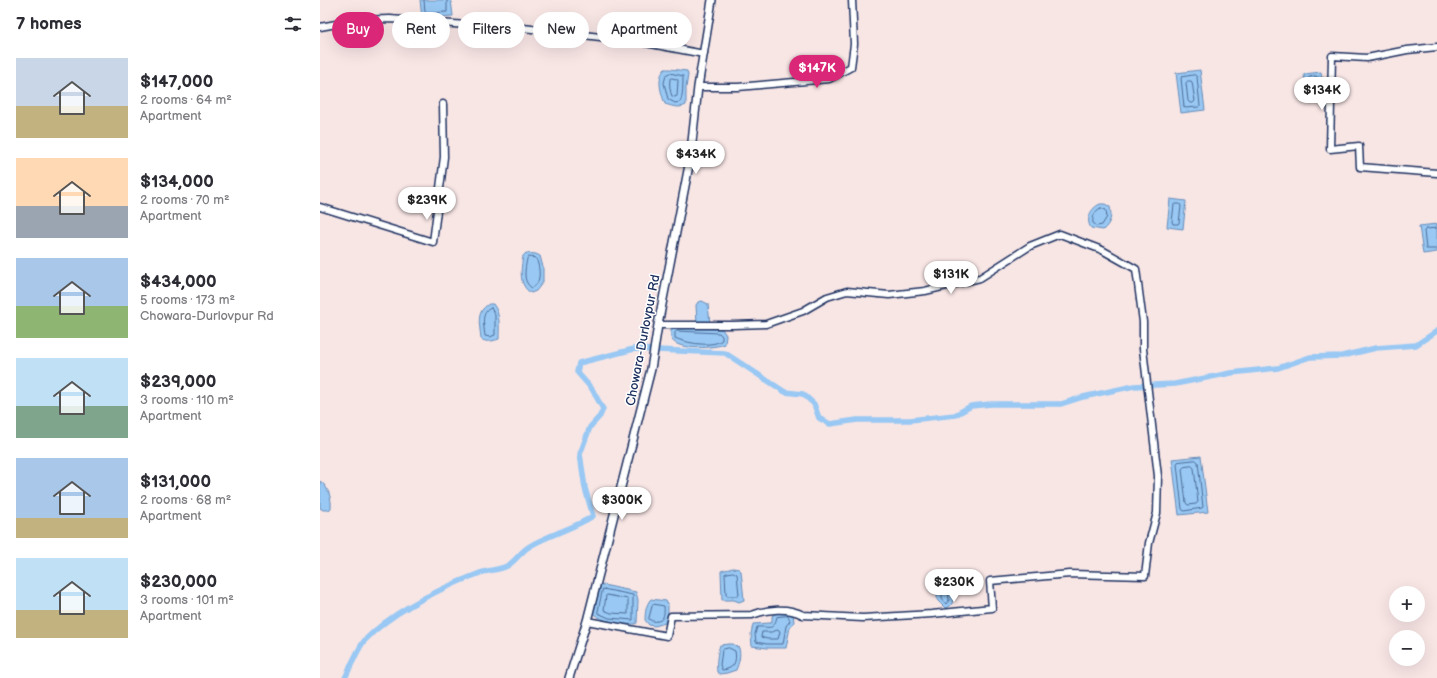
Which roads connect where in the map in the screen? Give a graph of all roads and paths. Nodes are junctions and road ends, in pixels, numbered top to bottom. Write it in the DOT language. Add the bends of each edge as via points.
graph roads {
  1 [pos="712,0"];
  2 [pos="852,0"];
  3 [pos="320,27"];
  4 [pos="1437,47"];
  5 [pos="704,54"];
  6 [pos="698,87"];
  7 [pos="443,104"];
  8 [pos="1437,172"];
  9 [pos="320,207"];
  10 [pos="658,325"];
  11 [pos="586,621"];
  12 [pos="569,678"];
  1 -- 5 [label="street, Chowara-Durlovpur Rd"];
  2 -- 6 [label="street" via="854,44 850,66 829,79 738,87"];
  3 -- 5 [label="street" via="358,20 390,19 523,28 635,41"];
  4 -- 8 [label="street" via="1367,58 1332,56 1330,149 1359,146 1360,167"];
  5 -- 6 [label="street, Chowara-Durlovpur Rd"];
  6 -- 10 [label="street, Chowara-Durlovpur Rd" via="690,160"];
  7 -- 9 [label="street" via="444,157 433,242"];
  10 -- 11 [label="street, Chowara-Durlovpur Rd" via="653,358"];
  10 -- 11 [label="street" via="766,324 847,291 889,295 925,291 980,278 1030,246 1060,234 1102,250 1136,270 1144,322 1143,349 1158,476 1157,513 1148,543 1145,576 1070,574 990,581 992,608 932,614 863,618 764,610 752,615 671,616 667,636"];
  11 -- 12 [label="street, Chowara-Durlovpur Rd"];
}
